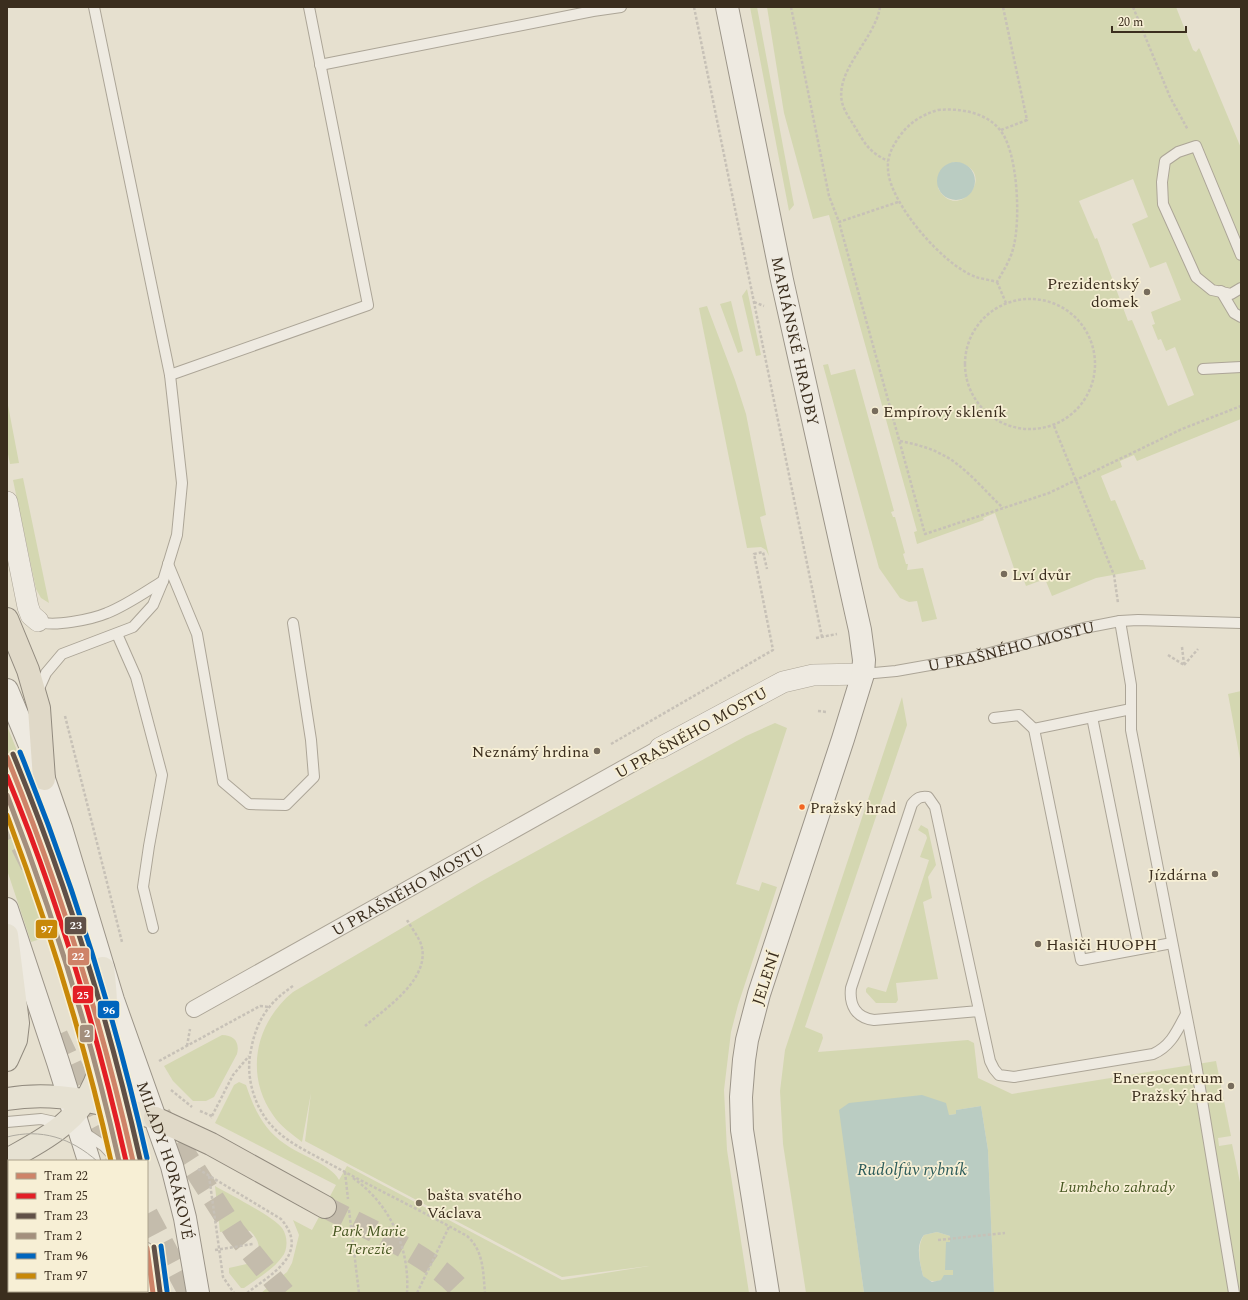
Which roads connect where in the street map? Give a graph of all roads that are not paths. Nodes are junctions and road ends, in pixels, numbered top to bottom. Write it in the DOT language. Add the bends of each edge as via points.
graph roads {
  1 [pos="94,7"];
  2 [pos="309,7"];
  3 [pos="621,7"];
  4 [pos="727,7"];
  5 [pos="589,9"];
  6 [pos="320,65"];
  7 [pos="1241,255"];
  8 [pos="1241,288"];
  9 [pos="1221,291"];
  10 [pos="1241,317"];
  11 [pos="1241,367"];
  12 [pos="1203,369"];
  13 [pos="170,375"];
  14 [pos="7,502"];
  15 [pos="168,564"];
  16 [pos="163,581"];
  17 [pos="7,619"];
  18 [pos="38,621"];
  19 [pos="1120,621"];
  20 [pos="292,623"];
  21 [pos="1241,623"];
  22 [pos="117,634"];
  23 [pos="863,674"];
  24 [pos="7,690"];
  25 [pos="36,695"];
  26 [pos="1131,709"];
  27 [pos="1092,717"];
  28 [pos="994,718"];
  29 [pos="1034,729"];
  30 [pos="660,748"];
  31 [pos="44,779"];
  32 [pos="7,909"];
  33 [pos="153,928"];
  34 [pos="7,934"];
  35 [pos="1172,943"];
  36 [pos="1139,949"];
  37 [pos="103,968"];
  38 [pos="194,1009"];
  39 [pos="979,1010"];
  40 [pos="1186,1014"];
  41 [pos="7,1060"];
  42 [pos="147,1066"];
  43 [pos="7,1099"];
  44 [pos="132,1111"];
  45 [pos="75,1113"];
  46 [pos="155,1118"];
  47 [pos="7,1122"];
  48 [pos="7,1160"];
  49 [pos="89,1160"];
  50 [pos="117,1160"];
  51 [pos="133,1160"];
  52 [pos="325,1207"];
  53 [pos="148,1256"];
  54 [pos="153,1293"];
  55 [pos="198,1293"];
  56 [pos="768,1293"];
  57 [pos="1234,1293"];
  1 -- 13 [label="lane"];
  2 -- 6 [label="lane"];
  3 -- 5 [label="lane"];
  4 -- 23 [label="main road, MARIÁNSKÉ HRADBY" via="778,265 860,630"];
  5 -- 6 [label="lane"];
  6 -- 13 [label="lane" via="368,305"];
  7 -- 9 [label="lane" via="1196,146 1178,152 1165,161 1162,182 1163,204 1196,277 1212,290"];
  8 -- 9 [label="lane" via="1231,294"];
  9 -- 10 [label="lane" via="1234,313"];
  11 -- 12 [label="lane"];
  13 -- 15 [label="lane" via="182,483 177,535"];
  14 -- 18 [label="street" via="28,607 31,615"];
  15 -- 16 [label="lane"];
  15 -- 20 [label="lane" via="197,634 223,782 249,804 286,805 314,777 311,740"];
  16 -- 18 [label="lane" via="106,614 56,624"];
  16 -- 22 [label="lane" via="148,610 133,627"];
  17 -- 25 [label="highway"];
  19 -- 21 [label="lane, U PRAŠNÉHO MOSTU"];
  19 -- 23 [label="lane, U PRAŠNÉHO MOSTU" via="975,657"];
  19 -- 26 [label="lane" via="1131,685"];
  22 -- 25 [label="lane" via="62,654 46,673"];
  22 -- 33 [label="lane" via="136,677 162,775 143,887"];
  23 -- 30 [label="street, U PRAŠNÉHO MOSTU" via="813,675 783,682"];
  23 -- 56 [label="main road, JELENÍ" via="759,994 745,1053 741,1098 742,1130"];
  24 -- 31 [label="main road, MILADY HORÁKOVÉ"];
  25 -- 31 [label="highway" via="41,724"];
  26 -- 27 [label="lane"];
  26 -- 35 [label="lane" via="1131,730"];
  27 -- 29 [label="lane"];
  27 -- 36 [label="lane"];
  28 -- 29 [label="lane" via="1020,715"];
  29 -- 36 [label="lane" via="1081,960"];
  30 -- 38 [label="street, U PRAŠNÉHO MOSTU"];
  31 -- 37 [label="main road, MILADY HORÁKOVÉ"];
  32 -- 45 [label="main road"];
  34 -- 41 [label="main road" via="18,1023 16,1040"];
  35 -- 36 [label="lane"];
  35 -- 40 [label="lane"];
  37 -- 42 [label="main road, MILADY HORÁKOVÉ"];
  37 -- 45 [label="main road" via="107,1001 105,1044 94,1086"];
  39 -- 39 [label="lane" via="935,807 928,797 922,796 912,804 851,988 851,1002 861,1016 874,1020"];
  39 -- 40 [label="lane" via="994,1069 999,1074 1014,1077 1153,1054 1171,1041"];
  40 -- 57 [label="lane"];
  42 -- 44 [label="lane"];
  42 -- 46 [label="main road, MILADY HORÁKOVÉ"];
  43 -- 45 [label="main road" via="32,1096"];
  44 -- 45 [label="main road"];
  44 -- 46 [label="main road"];
  44 -- 51 [label="lane"];
  45 -- 47 [label="lane"];
  45 -- 48 [label="main road"];
  45 -- 49 [label="main road"];
  45 -- 50 [label="lane"];
  46 -- 52 [label="highway" via="211,1144"];
  46 -- 55 [label="main road, MILADY HORÁKOVÉ" via="175,1177"];
  53 -- 54 [label="lane"];
}
